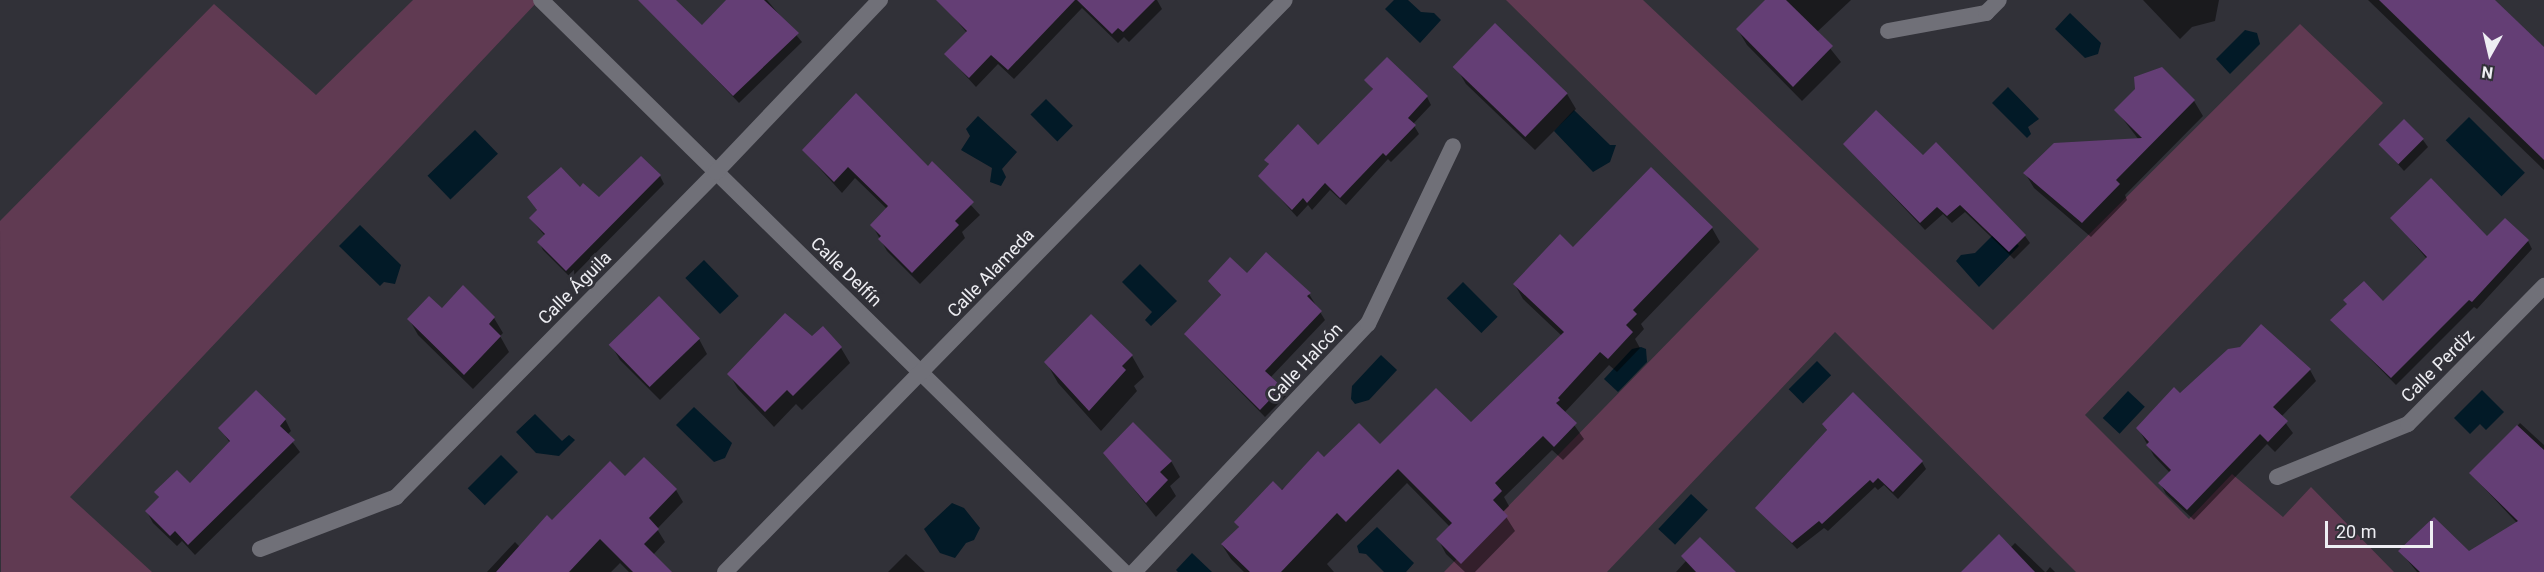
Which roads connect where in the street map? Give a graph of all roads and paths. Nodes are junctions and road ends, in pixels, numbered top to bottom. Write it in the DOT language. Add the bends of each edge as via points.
graph roads {
  1 [pos="541,0"];
  2 [pos="880,0"];
  3 [pos="1285,0"];
  4 [pos="1999,0"];
  5 [pos="1888,31"];
  6 [pos="1453,146"];
  7 [pos="716,172"];
  8 [pos="2544,286"];
  9 [pos="921,372"];
  10 [pos="2277,477"];
  11 [pos="260,549"];
  12 [pos="724,572"];
  13 [pos="1124,572"];
  14 [pos="1134,572"];
  1 -- 7 [label="street, Calle Delfín"];
  2 -- 7 [label="street, Calle Águila"];
  3 -- 9 [label="street, Calle Alameda"];
  4 -- 5 [label="street" via="1986,13"];
  6 -- 14 [label="street, Calle Halcón" via="1368,324"];
  7 -- 9 [label="street, Calle Delfín"];
  7 -- 11 [label="street, Calle Águila" via="396,497"];
  8 -- 10 [label="street, Calle Perdiz" via="2408,424"];
  9 -- 12 [label="street, Calle Alameda"];
  9 -- 13 [label="street, Calle Delfín"];
}
